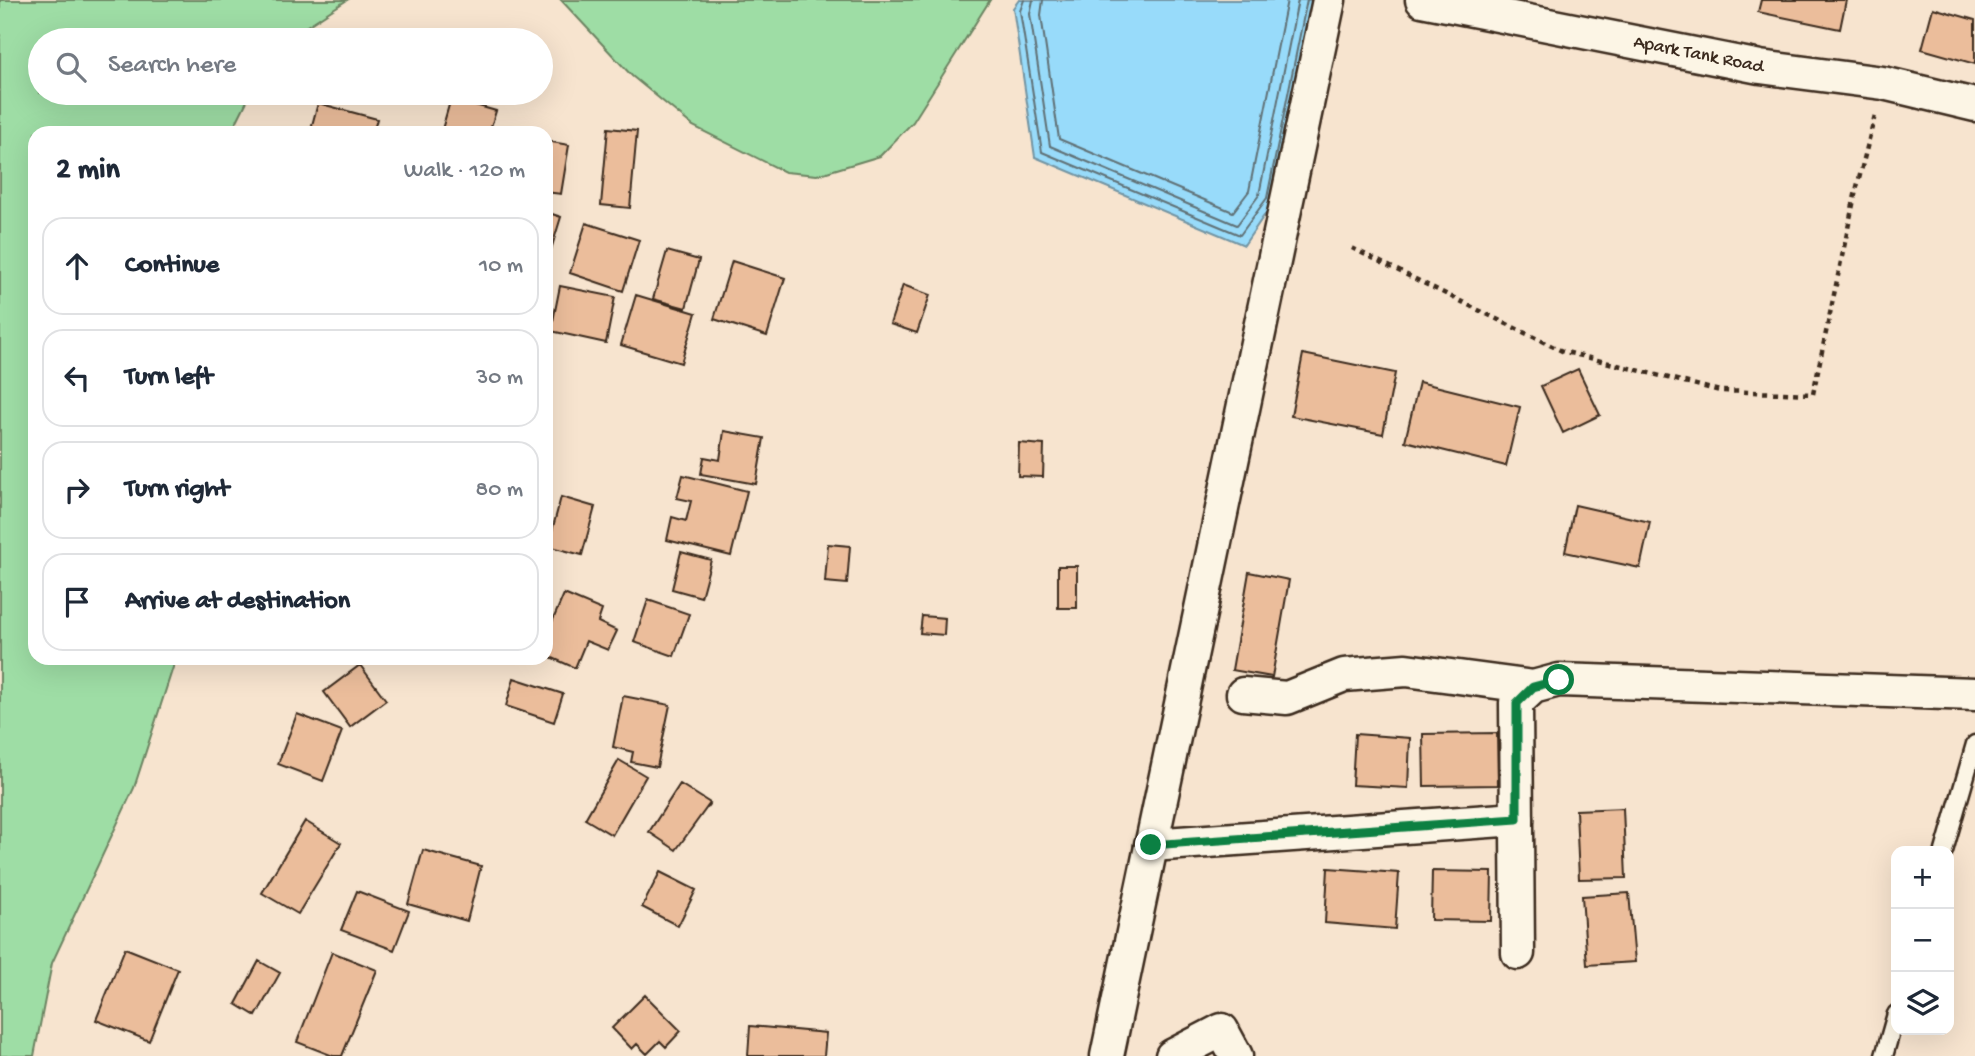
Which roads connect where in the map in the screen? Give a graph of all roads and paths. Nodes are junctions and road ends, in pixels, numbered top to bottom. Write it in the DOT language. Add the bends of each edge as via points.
graph roads {
  1 [pos="1329,0"];
  2 [pos="1422,0"];
  3 [pos="1882,83"];
  4 [pos="1975,105"];
  5 [pos="1352,248"];
  6 [pos="1533,687"];
  7 [pos="1243,694"];
  8 [pos="1975,695"];
  9 [pos="1975,744"];
  10 [pos="1517,819"];
  11 [pos="1151,845"];
  12 [pos="1945,846"];
  13 [pos="1518,953"];
  14 [pos="1891,1032"];
  15 [pos="1107,1056"];
  16 [pos="1172,1056"];
  17 [pos="1236,1056"];
  18 [pos="1884,1056"];
  1 -- 11 [label="street"];
  2 -- 3 [label="street, Apark Tank Road" via="1760,67"];
  3 -- 4 [label="street, Apark Tank Road"];
  3 -- 5 [label="path" via="1814,394 1720,391 1562,351"];
  6 -- 7 [label="street" via="1406,670 1344,675 1287,698"];
  6 -- 8 [label="street" via="1559,680"];
  6 -- 10 [label="street" via="1517,703"];
  9 -- 12 [label="lane"];
  10 -- 11 [label="street"];
  10 -- 13 [label="street"];
  11 -- 15 [label="street"];
  14 -- 18 [label="lane"];
  16 -- 17 [label="street" via="1222,1030"];
}
